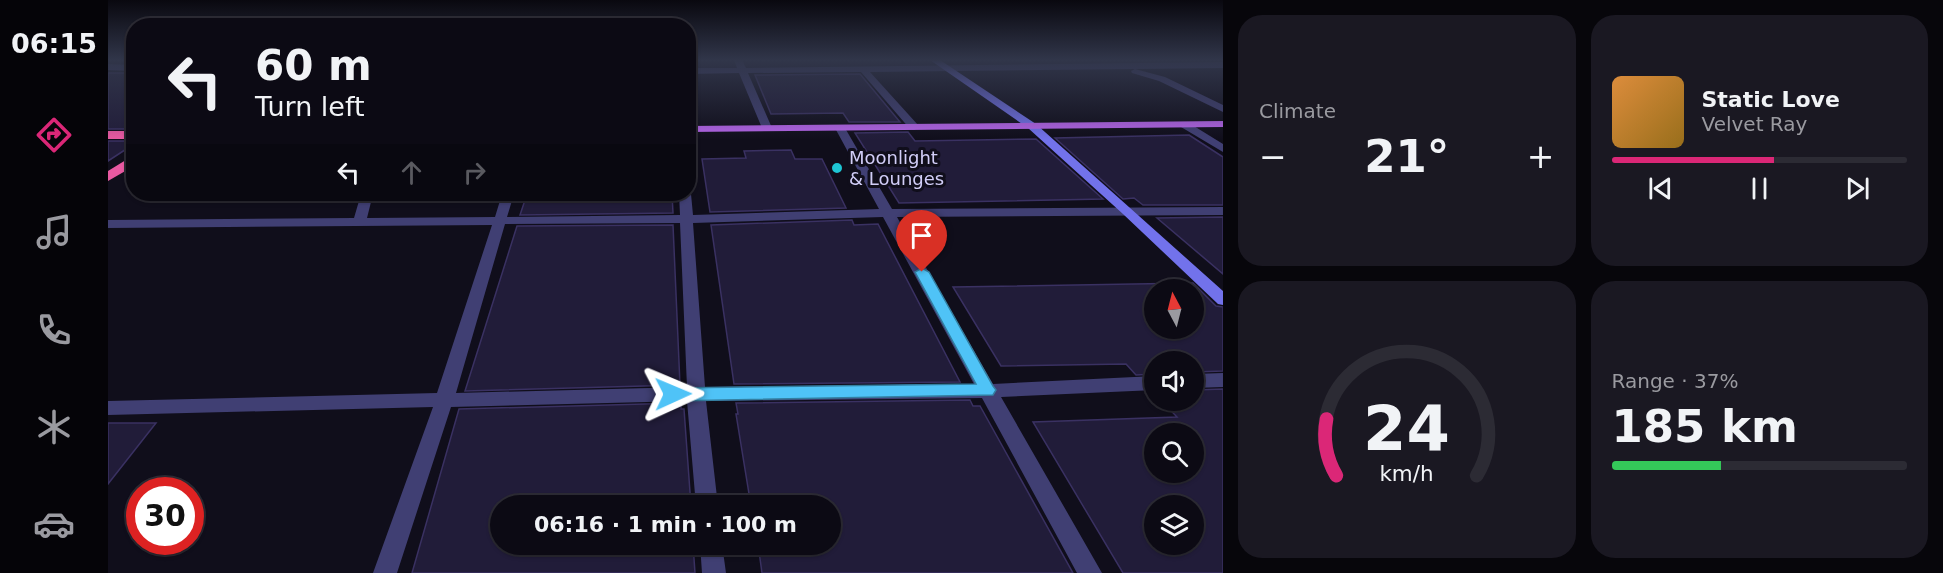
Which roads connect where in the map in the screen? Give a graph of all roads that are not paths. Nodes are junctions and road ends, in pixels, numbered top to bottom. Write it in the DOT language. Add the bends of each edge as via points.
graph roads {
  1 [pos="750,87"];
  2 [pos="879,87"];
  3 [pos="973,87"];
  4 [pos="1178,87"];
  5 [pos="1223,109"];
  6 [pos="1185,124"];
  7 [pos="1223,124"];
  8 [pos="1032,126"];
  9 [pos="914,127"];
  10 [pos="767,128"];
  11 [pos="840,128"];
  12 [pos="696,129"];
  13 [pos="108,135"];
  14 [pos="126,135"];
  15 [pos="1223,149"];
  16 [pos="126,165"];
  17 [pos="108,177"];
  18 [pos="365,201"];
  19 [pos="506,201"];
  20 [pos="686,201"];
  21 [pos="1128,211"];
  22 [pos="1223,211"];
  23 [pos="889,213"];
  24 [pos="687,219"];
  25 [pos="500,221"];
  26 [pos="358,222"];
  27 [pos="108,224"];
  28 [pos="1223,300"];
  29 [pos="1223,380"];
  30 [pos="1204,381"];
  31 [pos="1144,383"];
  32 [pos="987,390"];
  33 [pos="696,394"];
  34 [pos="444,401"];
  35 [pos="108,408"];
  36 [pos="706,495"];
  37 [pos="712,555"];
  38 [pos="385,573"];
  39 [pos="714,573"];
  40 [pos="1090,573"];
  1 -- 10 [label="street"];
  2 -- 9 [label="street"];
  3 -- 8 [label="street"];
  4 -- 5 [label="street"];
  6 -- 7 [label="main road"];
  6 -- 8 [label="main road"];
  6 -- 15 [label="street"];
  8 -- 9 [label="main road"];
  8 -- 21 [label="street"];
  9 -- 11 [label="main road"];
  10 -- 11 [label="main road"];
  10 -- 12 [label="main road"];
  11 -- 23 [label="street"];
  13 -- 14 [label="highway"];
  16 -- 17 [label="highway"];
  18 -- 26 [label="street"];
  19 -- 25 [label="street"];
  20 -- 24 [label="street"];
  21 -- 22 [label="street"];
  21 -- 23 [label="street"];
  21 -- 28 [label="street"];
  23 -- 24 [label="street"];
  23 -- 32 [label="street"];
  24 -- 25 [label="street"];
  24 -- 33 [label="street"];
  25 -- 26 [label="street"];
  25 -- 34 [label="street"];
  26 -- 27 [label="street"];
  29 -- 30 [label="street"];
  31 -- 32 [label="street"];
  32 -- 33 [label="street"];
  32 -- 40 [label="street"];
  33 -- 34 [label="street"];
  33 -- 36 [label="street"];
  34 -- 35 [label="street"];
  34 -- 38 [label="street"];
  37 -- 39 [label="street"];
}
